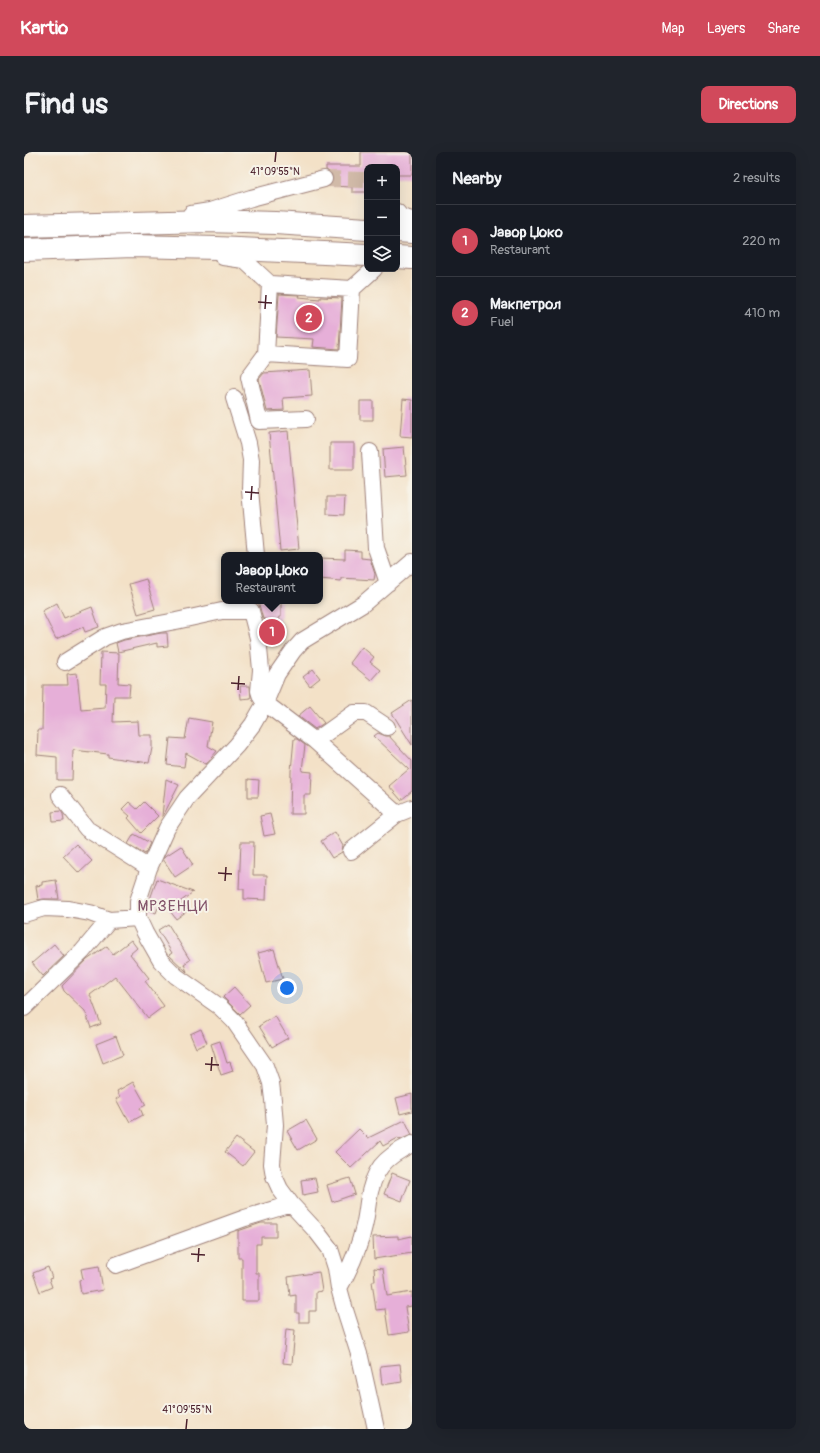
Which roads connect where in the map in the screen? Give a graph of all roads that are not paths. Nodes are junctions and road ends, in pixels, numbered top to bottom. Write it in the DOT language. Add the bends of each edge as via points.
graph roads {
  1 [pos="324,179"];
  2 [pos="400,216"];
  3 [pos="24,220"];
  4 [pos="412,220"];
  5 [pos="24,226"];
  6 [pos="364,229"];
  7 [pos="400,231"];
  8 [pos="412,232"];
  9 [pos="24,250"];
  10 [pos="364,255"];
  11 [pos="24,257"];
  12 [pos="400,257"];
  13 [pos="412,258"];
  14 [pos="412,264"];
  15 [pos="400,265"];
  16 [pos="371,272"];
  17 [pos="270,284"];
  18 [pos="352,289"];
  19 [pos="266,354"];
  20 [pos="234,398"];
  21 [pos="306,419"];
  22 [pos="370,452"];
  23 [pos="256,552"];
  24 [pos="412,562"];
  25 [pos="388,583"];
  26 [pos="252,606"];
  27 [pos="65,662"];
  28 [pos="265,703"];
  29 [pos="387,727"];
  30 [pos="314,741"];
  31 [pos="60,795"];
  32 [pos="412,808"];
  33 [pos="397,814"];
  34 [pos="351,851"];
  35 [pos="149,868"];
  36 [pos="24,914"];
  37 [pos="138,918"];
  38 [pos="109,920"];
  39 [pos="24,1008"];
  40 [pos="412,1144"];
  41 [pos="291,1204"];
  42 [pos="330,1249"];
  43 [pos="358,1249"];
  44 [pos="116,1265"];
  45 [pos="339,1288"];
  46 [pos="376,1429"];
  1 -- 3 [label="street" via="192,214"];
  2 -- 4 [label="street"];
  5 -- 6 [label="highway" via="206,221"];
  7 -- 8 [label="highway"];
  9 -- 10 [label="highway" via="140,246"];
  11 -- 17 [label="street" via="211,255 244,260"];
  12 -- 13 [label="highway"];
  14 -- 15 [label="street"];
  16 -- 18 [label="street"];
  17 -- 18 [label="street"];
  17 -- 19 [label="street"];
  18 -- 19 [label="street" via="348,358"];
  19 -- 21 [label="street" via="249,377 259,421"];
  20 -- 23 [label="street" via="250,454 250,490"];
  22 -- 25 [label="street" via="376,548"];
  24 -- 25 [label="street"];
  25 -- 28 [label="street" via="350,612 302,641 277,674"];
  26 -- 27 [label="street" via="122,631 105,637"];
  26 -- 28 [label="street" via="261,670 259,691"];
  28 -- 30 [label="street"];
  28 -- 35 [label="street" via="236,746 177,811"];
  29 -- 30 [label="street" via="366,714 354,713"];
  30 -- 33 [label="street"];
  31 -- 35 [label="street" via="87,829"];
  32 -- 33 [label="street"];
  33 -- 34 [label="street"];
  35 -- 37 [label="street" via="138,901"];
  36 -- 38 [label="street" via="44,908 68,908"];
  37 -- 38 [label="street"];
  37 -- 41 [label="street" via="161,961 176,976 220,1007 234,1021 265,1066 273,1100 274,1176"];
  38 -- 39 [label="street" via="82,952"];
  40 -- 43 [label="street" via="382,1163 374,1177"];
  41 -- 42 [label="street"];
  41 -- 44 [label="street"];
  42 -- 43 [label="street"];
  42 -- 45 [label="street"];
  43 -- 45 [label="street"];
  45 -- 46 [label="street" via="360,1356"];
}
